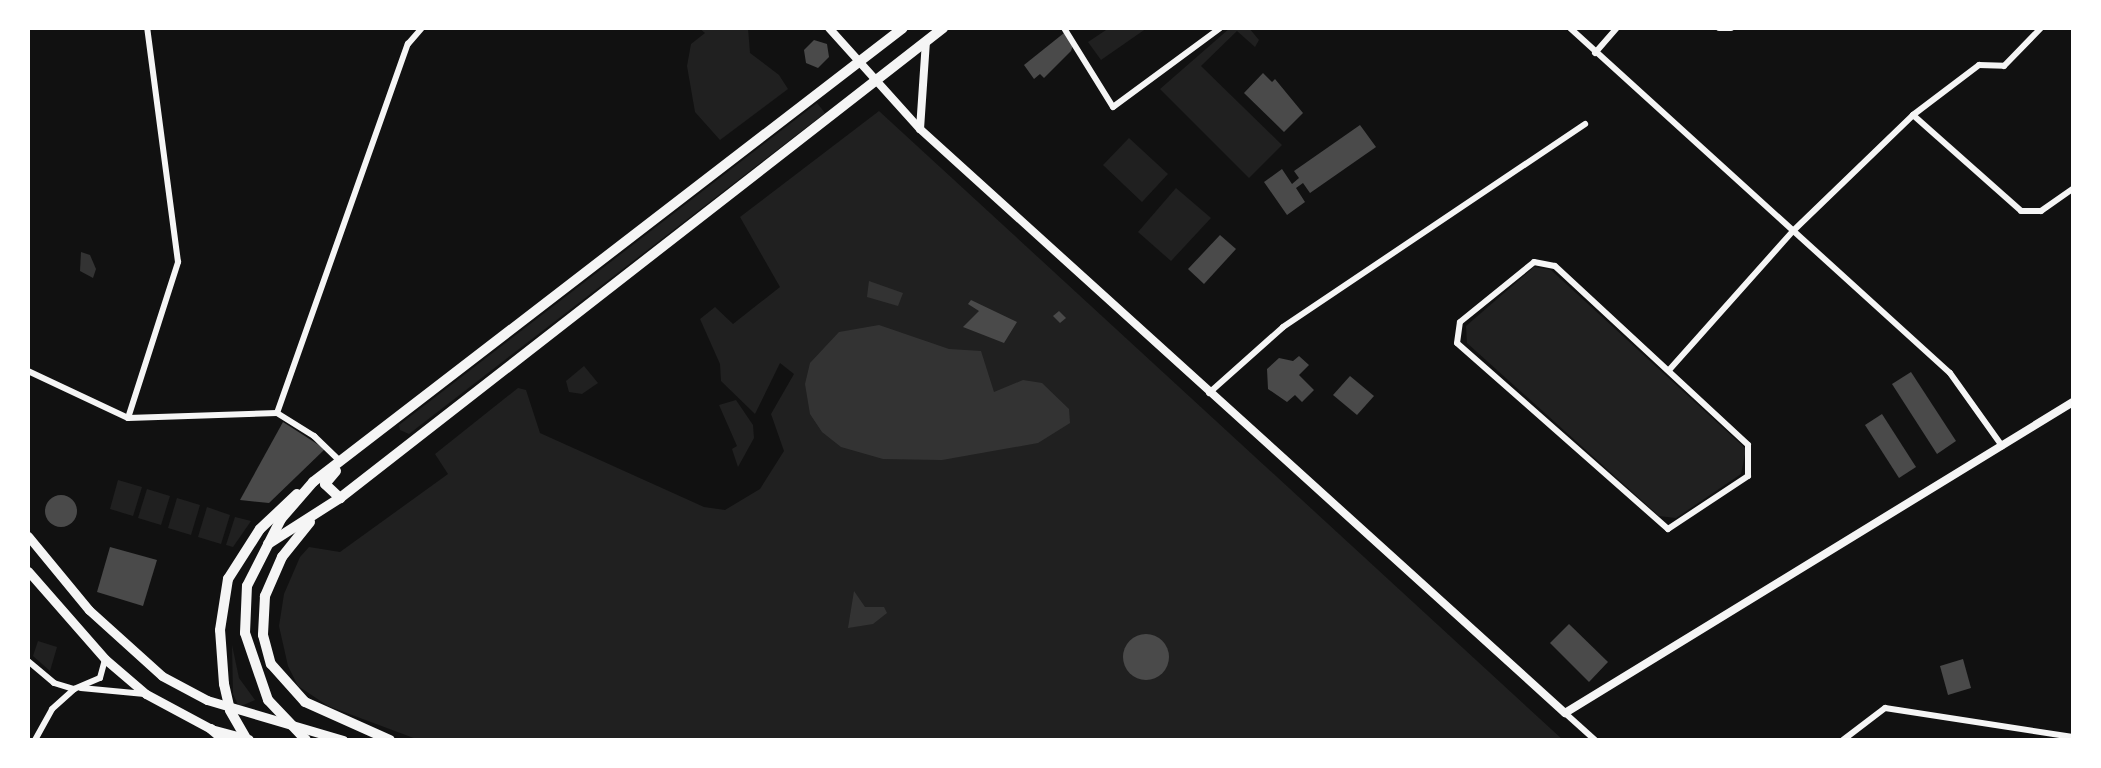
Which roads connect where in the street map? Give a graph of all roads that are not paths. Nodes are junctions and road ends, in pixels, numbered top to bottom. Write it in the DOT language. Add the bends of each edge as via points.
graph roads {
  1 [pos="147,28"];
  2 [pos="422,28"];
  3 [pos="829,28"];
  4 [pos="903,28"];
  5 [pos="943,28"];
  6 [pos="1064,28"];
  7 [pos="1220,28"];
  8 [pos="1570,28"];
  9 [pos="1617,28"];
  10 [pos="1719,28"];
  11 [pos="1731,28"];
  12 [pos="2041,28"];
  13 [pos="926,41"];
  14 [pos="1595,53"];
  15 [pos="857,63"];
  16 [pos="874,83"];
  17 [pos="1913,115"];
  18 [pos="1585,124"];
  19 [pos="920,129"];
  20 [pos="2073,189"];
  21 [pos="1793,231"];
  22 [pos="1670,369"];
  23 [pos="28,371"];
  24 [pos="1209,393"];
  25 [pos="2073,402"];
  26 [pos="277,413"];
  27 [pos="128,418"];
  28 [pos="368,439"];
  29 [pos="2002,446"];
  30 [pos="340,461"];
  31 [pos="313,482"];
  32 [pos="340,498"];
  33 [pos="318,513"];
  34 [pos="28,536"];
  35 [pos="263,547"];
  36 [pos="28,571"];
  37 [pos="105,659"];
  38 [pos="28,661"];
  39 [pos="77,688"];
  40 [pos="146,694"];
  41 [pos="1565,713"];
  42 [pos="211,729"];
  43 [pos="2073,737"];
  44 [pos="35,740"];
  45 [pos="224,740"];
  46 [pos="250,740"];
  47 [pos="306,740"];
  48 [pos="343,740"];
  49 [pos="390,740"];
  50 [pos="1595,740"];
  51 [pos="1843,740"];
  1 -- 27 [label="street" via="178,262"];
  2 -- 26 [label="street" via="408,44"];
  3 -- 15 [label="street"];
  4 -- 15 [label="main road"];
  5 -- 13 [label="main road"];
  6 -- 7 [label="street" via="1113,107"];
  8 -- 14 [label="street"];
  9 -- 14 [label="street"];
  10 -- 11 [label="street"];
  12 -- 17 [label="street" via="2004,66 1979,65"];
  13 -- 16 [label="main road"];
  13 -- 19 [label="street"];
  14 -- 21 [label="street"];
  15 -- 16 [label="street"];
  15 -- 28 [label="main road"];
  16 -- 19 [label="street"];
  16 -- 32 [label="main road"];
  17 -- 20 [label="street" via="2021,211 2041,211"];
  17 -- 21 [label="street"];
  18 -- 24 [label="street" via="1283,327"];
  19 -- 24 [label="street"];
  21 -- 22 [label="street"];
  21 -- 29 [label="street" via="1950,373"];
  22 -- 22 [label="street" via="1748,445 1750,454 1748,476 1668,529 1457,343 1460,322 1534,262 1555,266"];
  23 -- 27 [label="street"];
  24 -- 41 [label="street"];
  25 -- 29 [label="street"];
  26 -- 27 [label="street"];
  26 -- 30 [label="street" via="314,436"];
  28 -- 30 [label="main road"];
  28 -- 32 [label="main road" via="329,476 328,491"];
  29 -- 41 [label="street"];
  30 -- 31 [label="main road"];
  31 -- 35 [label="main road"];
  31 -- 46 [label="main road" via="267,521 228,579 220,630 224,684 230,710"];
  32 -- 33 [label="main road"];
  33 -- 35 [label="main road"];
  33 -- 49 [label="main road" via="271,577 261,615 271,664 305,702"];
  34 -- 48 [label="main road" via="89,610 162,676 207,700"];
  35 -- 47 [label="main road" via="247,586 245,633 268,700"];
  36 -- 37 [label="main road"];
  37 -- 39 [label="street" via="100,678"];
  37 -- 40 [label="main road"];
  38 -- 39 [label="street" via="54,683"];
  39 -- 40 [label="street"];
  39 -- 44 [label="street" via="52,709"];
  40 -- 42 [label="main road"];
  41 -- 50 [label="street"];
  42 -- 45 [label="main road"];
  42 -- 46 [label="main road"];
  43 -- 51 [label="street" via="1885,708"];
}
